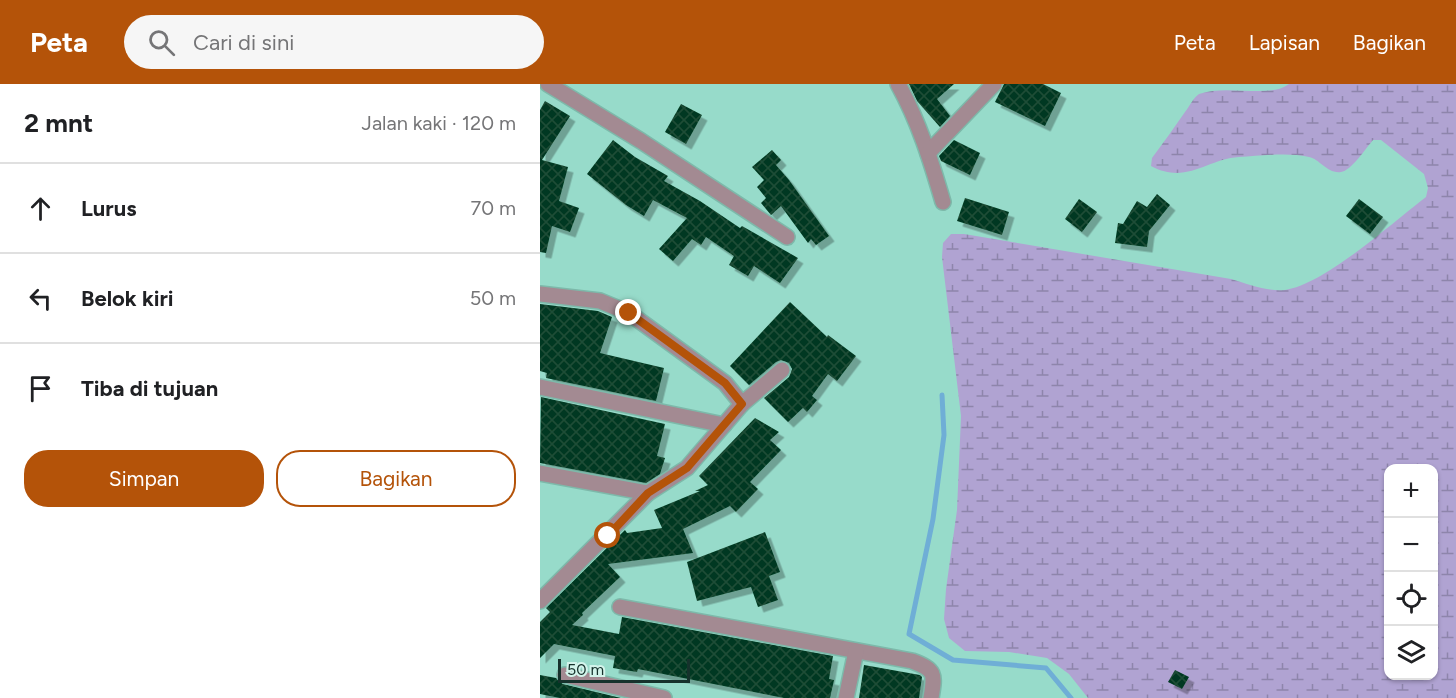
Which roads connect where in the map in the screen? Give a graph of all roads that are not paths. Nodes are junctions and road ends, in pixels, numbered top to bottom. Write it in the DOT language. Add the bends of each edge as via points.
graph roads {
  1 [pos="548,84"];
  2 [pos="898,84"];
  3 [pos="994,84"];
  4 [pos="928,153"];
  5 [pos="943,202"];
  6 [pos="787,237"];
  7 [pos="540,294"];
  8 [pos="782,370"];
  9 [pos="540,387"];
  10 [pos="742,404"];
  11 [pos="724,425"];
  12 [pos="540,474"];
  13 [pos="648,493"];
  14 [pos="540,601"];
  15 [pos="621,607"];
  16 [pos="856,651"];
  17 [pos="565,675"];
  18 [pos="664,698"];
  19 [pos="846,698"];
  20 [pos="931,698"];
  1 -- 6 [label="street"];
  2 -- 4 [label="street"];
  3 -- 4 [label="street"];
  4 -- 5 [label="street"];
  7 -- 10 [label="street" via="600,301 629,313 725,383"];
  8 -- 10 [label="street"];
  9 -- 11 [label="street"];
  10 -- 11 [label="street"];
  11 -- 13 [label="street" via="687,468"];
  12 -- 13 [label="street"];
  13 -- 14 [label="street"];
  15 -- 16 [label="street"];
  16 -- 19 [label="street"];
  16 -- 20 [label="street" via="928,667 934,680"];
  17 -- 18 [label="street"];
}
